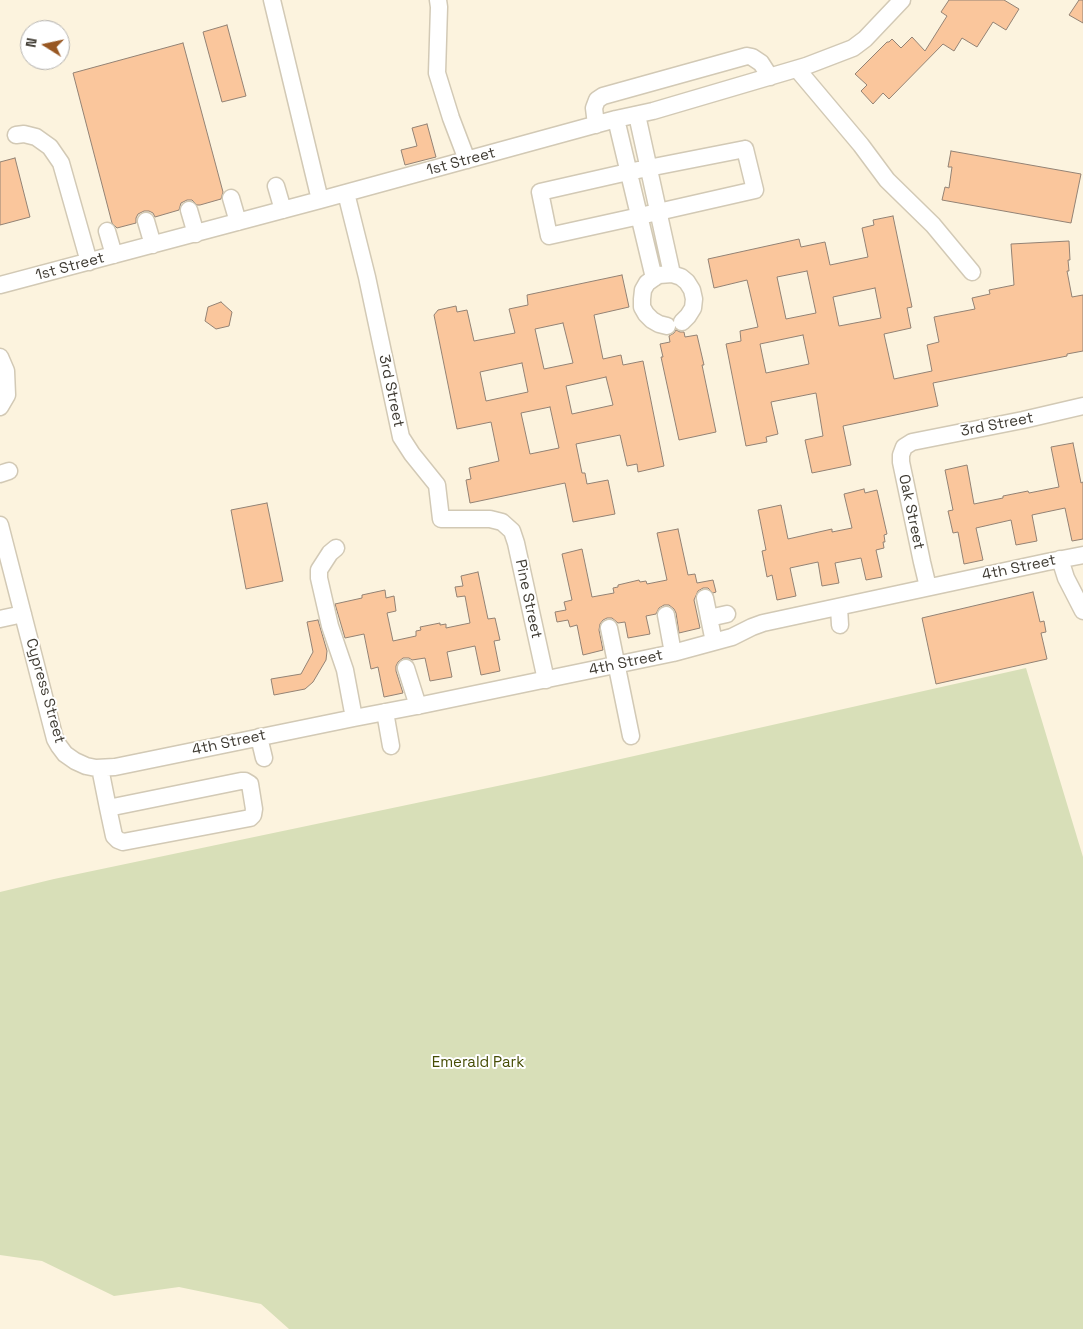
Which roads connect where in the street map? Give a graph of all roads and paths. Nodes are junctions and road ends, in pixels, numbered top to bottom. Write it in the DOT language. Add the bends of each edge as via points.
graph roads {
  1 [pos="272,0"];
  2 [pos="438,0"];
  3 [pos="902,0"];
  4 [pos="796,69"];
  5 [pos="770,77"];
  6 [pos="637,115"];
  7 [pos="616,119"];
  8 [pos="596,125"];
  9 [pos="16,135"];
  10 [pos="467,160"];
  11 [pos="649,168"];
  12 [pos="628,172"];
  13 [pos="276,186"];
  14 [pos="346,193"];
  15 [pos="231,198"];
  16 [pos="320,200"];
  17 [pos="189,210"];
  18 [pos="283,210"];
  19 [pos="659,212"];
  20 [pos="638,216"];
  21 [pos="146,221"];
  22 [pos="238,222"];
  23 [pos="107,231"];
  24 [pos="196,234"];
  25 [pos="153,245"];
  26 [pos="114,255"];
  27 [pos="88,262"];
  28 [pos="972,272"];
  29 [pos="672,274"];
  30 [pos="654,278"];
  31 [pos="3,287"];
  32 [pos="0,357"];
  33 [pos="1083,406"];
  34 [pos="0,407"];
  35 [pos="912,442"];
  36 [pos="502,522"];
  37 [pos="0,525"];
  38 [pos="336,548"];
  39 [pos="1083,555"];
  40 [pos="1060,559"];
  41 [pos="928,587"];
  42 [pos="705,598"];
  43 [pos="839,607"];
  44 [pos="1083,611"];
  45 [pos="22,614"];
  46 [pos="666,614"];
  47 [pos="727,614"];
  48 [pos="709,618"];
  49 [pos="0,619"];
  50 [pos="840,625"];
  51 [pos="609,628"];
  52 [pos="714,642"];
  53 [pos="673,653"];
  54 [pos="617,665"];
  55 [pos="406,668"];
  56 [pos="546,680"];
  57 [pos="418,706"];
  58 [pos="385,712"];
  59 [pos="354,718"];
  60 [pos="631,736"];
  61 [pos="259,737"];
  62 [pos="391,746"];
  63 [pos="166,756"];
  64 [pos="264,758"];
  65 [pos="100,768"];
  66 [pos="108,808"];
  1 -- 16 [label="street"];
  2 -- 10 [label="street" via="437,73"];
  3 -- 4 [label="street, 1st Street" via="865,39 852,48"];
  4 -- 5 [label="street, 1st Street"];
  4 -- 28 [label="street" via="887,180 933,225"];
  5 -- 6 [label="street, 1st Street"];
  5 -- 8 [label="street" via="761,63 747,56 603,96 596,100 594,108"];
  6 -- 7 [label="street, 1st Street"];
  6 -- 11 [label="street"];
  7 -- 8 [label="street, 1st Street"];
  7 -- 12 [label="street"];
  8 -- 10 [label="street, 1st Street"];
  9 -- 27 [label="street" via="36,137 50,146 61,163"];
  10 -- 14 [label="street, 1st Street"];
  11 -- 12 [label="street"];
  11 -- 19 [label="street"];
  11 -- 19 [label="street" via="745,149 755,190"];
  12 -- 20 [label="street"];
  12 -- 20 [label="street" via="540,192 549,236"];
  13 -- 18 [label="street"];
  14 -- 16 [label="street, 1st Street"];
  14 -- 36 [label="street, 3rd Street" via="401,437 437,485 439,524 490,519"];
  15 -- 22 [label="street"];
  16 -- 18 [label="street, 1st Street"];
  17 -- 24 [label="street"];
  18 -- 22 [label="street, 1st Street"];
  19 -- 20 [label="street"];
  19 -- 29 [label="street"];
  20 -- 30 [label="street"];
  21 -- 25 [label="street"];
  22 -- 24 [label="street, 1st Street"];
  23 -- 26 [label="street"];
  24 -- 25 [label="street, 1st Street"];
  25 -- 26 [label="street, 1st Street"];
  26 -- 27 [label="street, 1st Street"];
  27 -- 31 [label="street, 1st Street"];
  29 -- 30 [label="street"];
  29 -- 30 [label="street" via="687,282 694,299 688,316 674,324 659,324 642,307 643,290"];
  32 -- 34 [label="street" via="6,371 7,395"];
  33 -- 35 [label="street, 3rd Street"];
  35 -- 41 [label="street, Oak Street" via="904,446 901,462"];
  36 -- 56 [label="street, Pine Street" via="512,531 516,543"];
  37 -- 45 [label="street, Cypress Street"];
  38 -- 59 [label="street" via="319,570 319,578 345,670"];
  39 -- 40 [label="street, 4th Street"];
  40 -- 41 [label="street, 4th Street"];
  40 -- 44 [label="street"];
  41 -- 43 [label="street, 4th Street"];
  42 -- 48 [label="street"];
  43 -- 50 [label="street"];
  43 -- 52 [label="street, 4th Street" via="763,623"];
  45 -- 49 [label="street"];
  45 -- 65 [label="street, Cypress Street" via="55,740 75,761"];
  46 -- 53 [label="street"];
  47 -- 48 [label="street"];
  48 -- 52 [label="street"];
  51 -- 54 [label="street"];
  52 -- 53 [label="street, 4th Street"];
  53 -- 54 [label="street, 4th Street"];
  54 -- 56 [label="street, 4th Street"];
  54 -- 60 [label="street"];
  55 -- 57 [label="street"];
  56 -- 57 [label="street, 4th Street"];
  57 -- 58 [label="street, 4th Street"];
  58 -- 59 [label="street, 4th Street"];
  58 -- 62 [label="street"];
  59 -- 61 [label="street, 4th Street"];
  61 -- 63 [label="street, 4th Street"];
  61 -- 64 [label="street"];
  63 -- 65 [label="street, Cypress Street"];
  65 -- 66 [label="street"];
  66 -- 66 [label="street" via="114,836 123,842 250,818 254,808 250,784 246,781"];
}
